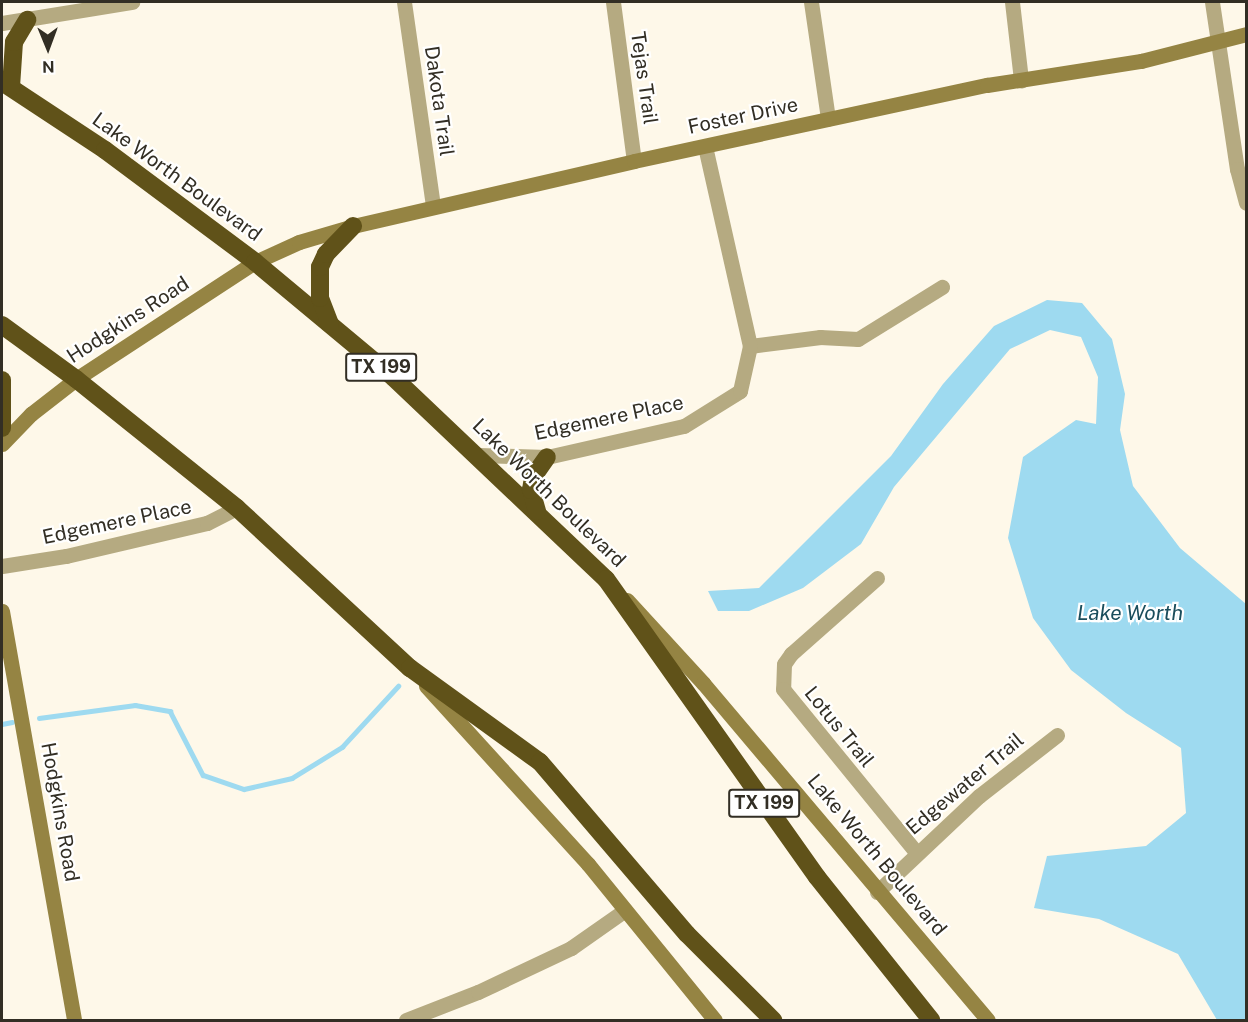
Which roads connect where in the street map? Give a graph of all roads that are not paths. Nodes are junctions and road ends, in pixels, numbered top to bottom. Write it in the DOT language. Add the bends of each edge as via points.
graph roads {
  1 [pos="124,2"];
  2 [pos="404,2"];
  3 [pos="613,2"];
  4 [pos="811,2"];
  5 [pos="1012,2"];
  6 [pos="1212,2"];
  7 [pos="27,20"];
  8 [pos="2,23"];
  9 [pos="1246,34"];
  10 [pos="1217,41"];
  11 [pos="1021,80"];
  12 [pos="6,85"];
  13 [pos="828,119"];
  14 [pos="705,147"];
  15 [pos="634,161"];
  16 [pos="1246,203"];
  17 [pos="434,207"];
  18 [pos="353,226"];
  19 [pos="255,262"];
  20 [pos="942,287"];
  21 [pos="2,325"];
  22 [pos="331,326"];
  23 [pos="750,346"];
  24 [pos="76,379"];
  25 [pos="2,380"];
  26 [pos="2,428"];
  27 [pos="2,444"];
  28 [pos="479,455"];
  29 [pos="547,457"];
  30 [pos="237,508"];
  31 [pos="537,511"];
  32 [pos="2,566"];
  33 [pos="876,578"];
  34 [pos="606,579"];
  35 [pos="2,611"];
  36 [pos="410,668"];
  37 [pos="1057,735"];
  38 [pos="916,852"];
  39 [pos="877,892"];
  40 [pos="625,910"];
  41 [pos="74,1020"];
  42 [pos="406,1020"];
  43 [pos="715,1020"];
  44 [pos="773,1020"];
  45 [pos="931,1020"];
  46 [pos="988,1020"];
  1 -- 7 [label="street"];
  2 -- 17 [label="street, Dakota Trail"];
  3 -- 15 [label="street, Tejas Trail"];
  4 -- 13 [label="street"];
  5 -- 11 [label="street"];
  6 -- 10 [label="street"];
  7 -- 8 [label="street"];
  7 -- 12 [label="highway" via="14,42"];
  9 -- 10 [label="street, Foster Drive"];
  10 -- 11 [label="street, Foster Drive" via="1141,61"];
  10 -- 16 [label="street"];
  11 -- 13 [label="street, Foster Drive"];
  12 -- 19 [label="highway, Lake Worth Boulevard / TX 199" via="105,150"];
  13 -- 14 [label="street, Foster Drive"];
  14 -- 15 [label="street, Foster Drive"];
  14 -- 23 [label="street, Edgemere Place"];
  15 -- 17 [label="street, Foster Drive"];
  17 -- 18 [label="street, Foster Drive"];
  18 -- 19 [label="street, Foster Drive" via="299,242"];
  18 -- 22 [label="highway" via="326,254 320,267 320,298"];
  19 -- 22 [label="highway, Lake Worth Boulevard / TX 199"];
  19 -- 24 [label="street, Hodgkins Road"];
  20 -- 23 [label="street" via="858,339 820,337"];
  21 -- 24 [label="highway"];
  22 -- 28 [label="highway, Lake Worth Boulevard / TX 199"];
  23 -- 29 [label="street, Edgemere Place" via="740,391 698,420"];
  24 -- 27 [label="street, Hodgkins Road" via="31,414"];
  24 -- 30 [label="highway"];
  25 -- 26 [label="highway"];
  28 -- 29 [label="street, Edgemere Place"];
  28 -- 31 [label="highway, Lake Worth Boulevard / TX 199"];
  29 -- 31 [label="highway" via="533,477 531,490"];
  30 -- 32 [label="street, Edgemere Place" via="207,524 66,556"];
  30 -- 36 [label="highway"];
  31 -- 34 [label="highway, Lake Worth Boulevard / TX 199"];
  33 -- 38 [label="street, Lotus Trail" via="791,654 784,664 783,689"];
  34 -- 39 [label="street, Lake Worth Boulevard / TX 199" via="703,683"];
  34 -- 45 [label="highway, TX 199" via="817,877"];
  35 -- 41 [label="street, Hodgkins Road"];
  36 -- 40 [label="street"];
  36 -- 44 [label="highway" via="540,762 687,934"];
  37 -- 38 [label="street, Edgewater Trail"];
  38 -- 39 [label="street, Edgewater Trail"];
  39 -- 46 [label="street, Lake Worth Boulevard / TX 199"];
  40 -- 42 [label="street" via="571,948 478,992"];
  40 -- 43 [label="street"];
}
